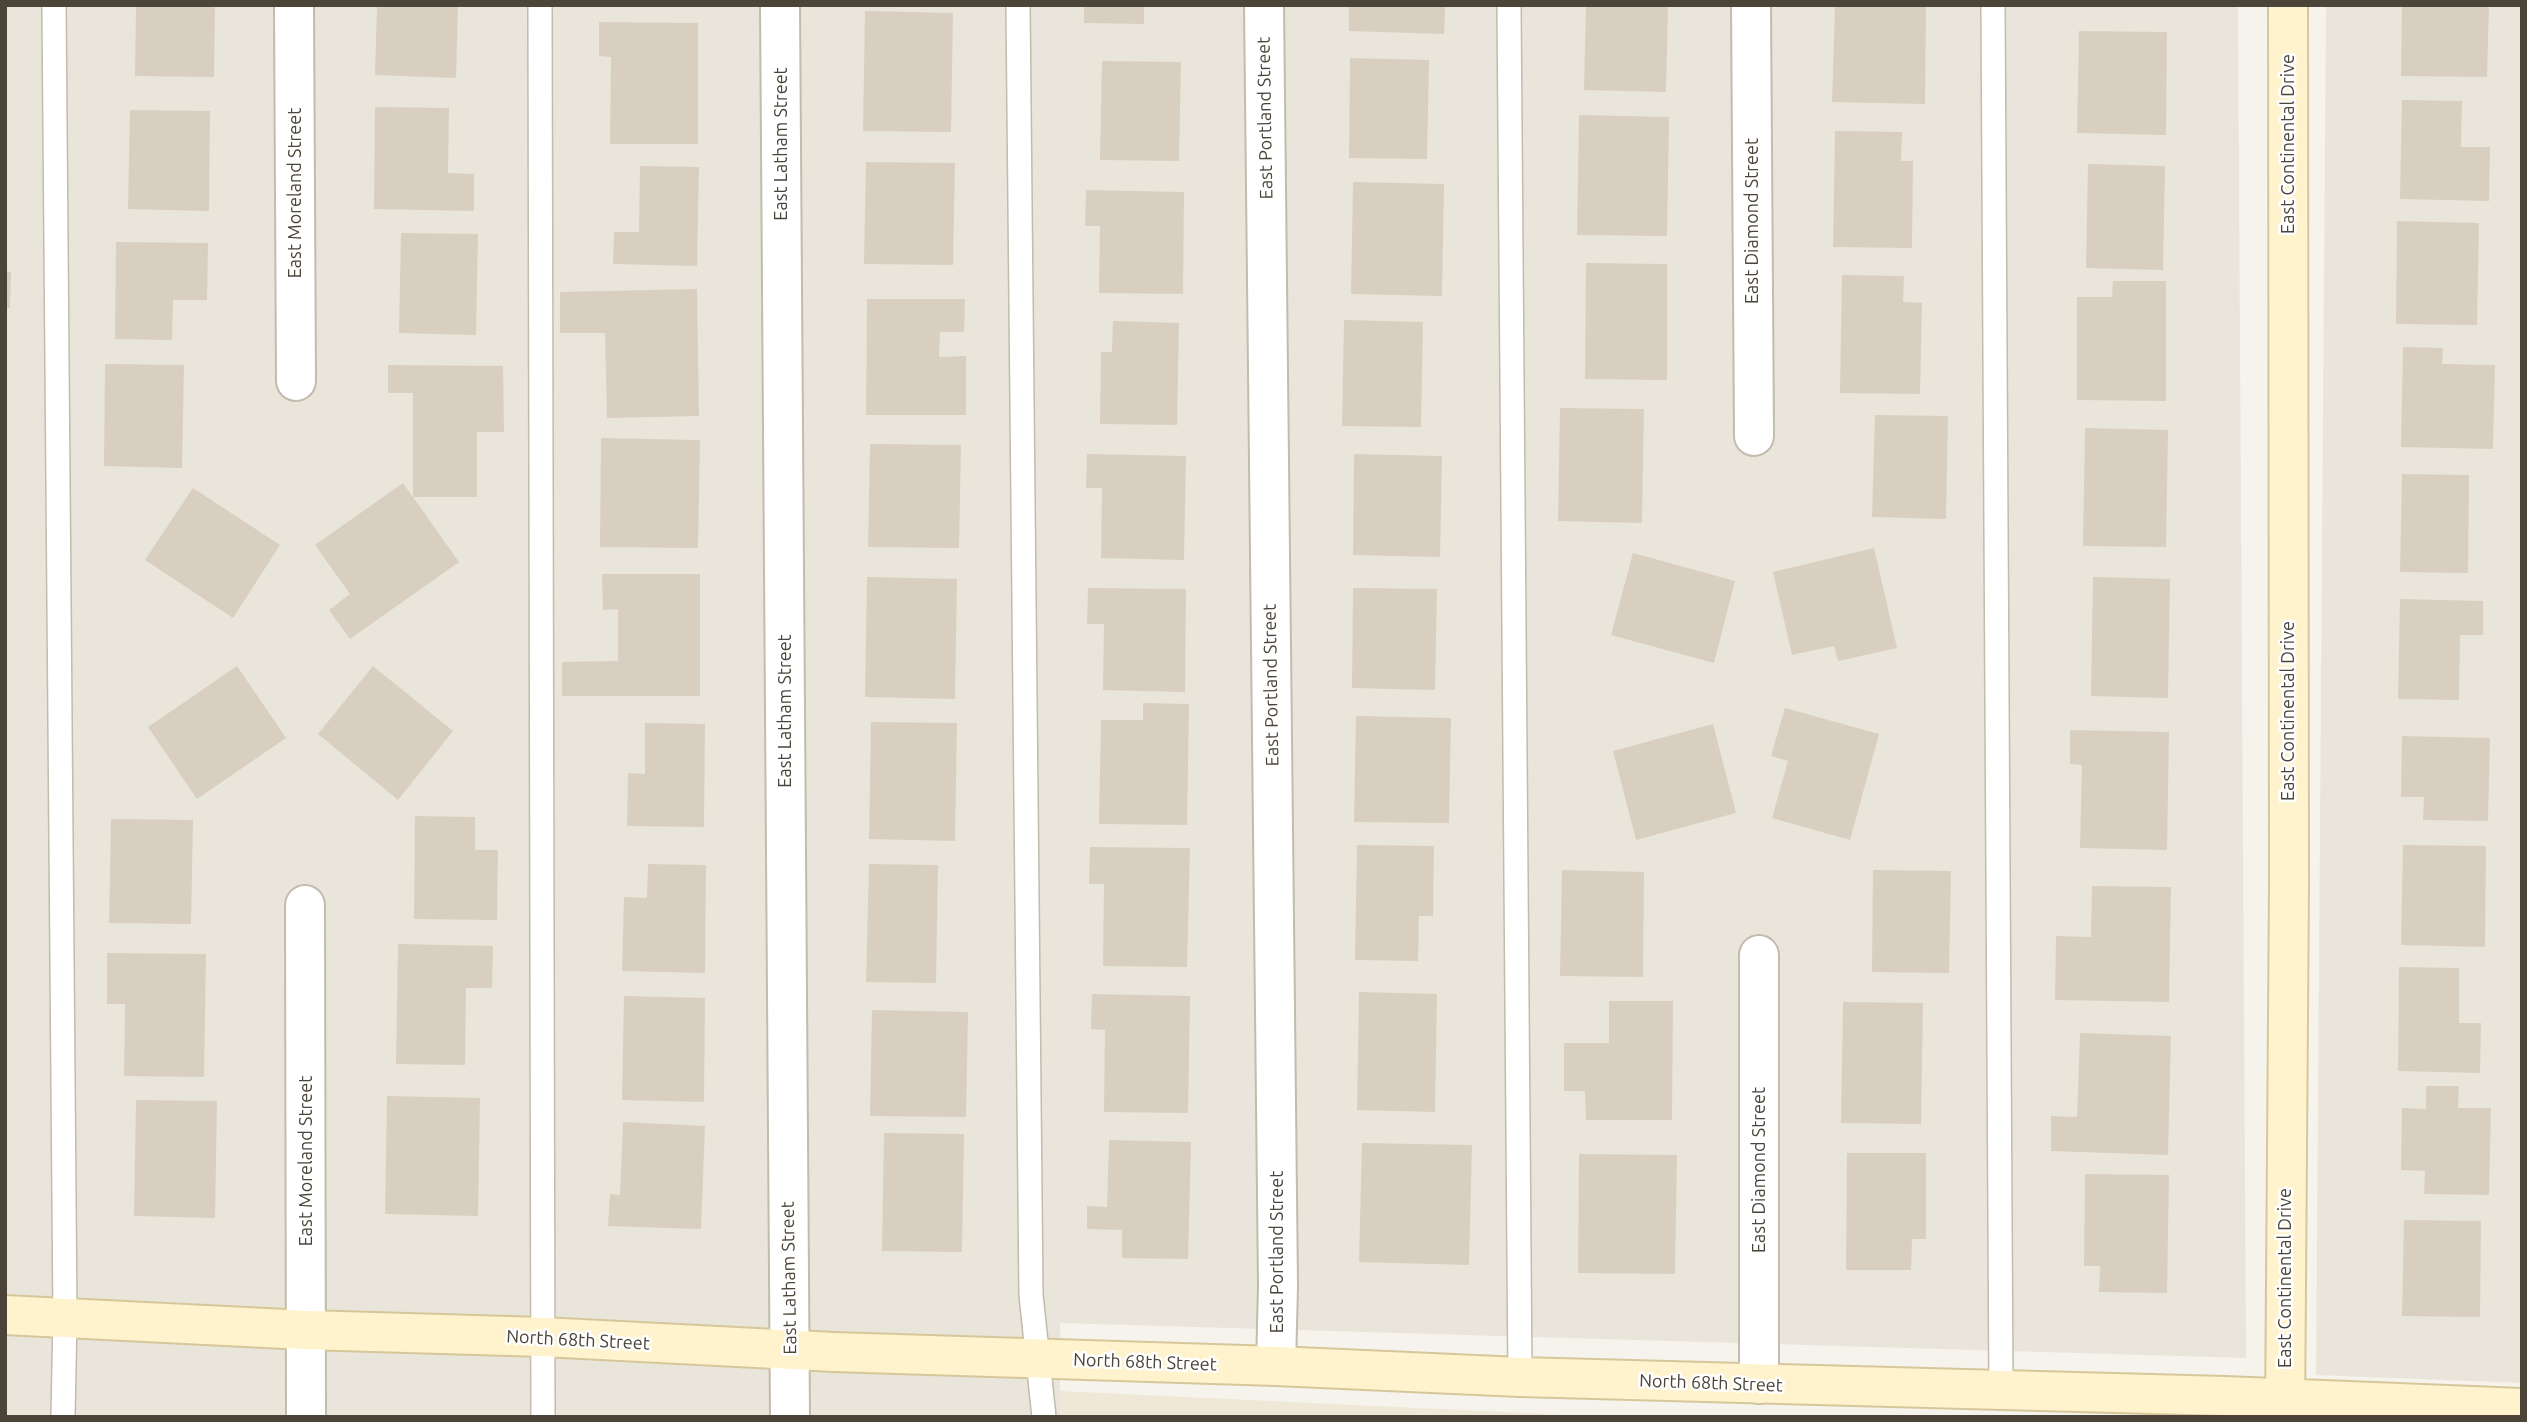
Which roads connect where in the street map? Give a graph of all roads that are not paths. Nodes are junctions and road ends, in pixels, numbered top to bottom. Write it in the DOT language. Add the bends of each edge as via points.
graph roads {
  1 [pos="54,5"];
  2 [pos="294,5"];
  3 [pos="540,5"];
  4 [pos="780,5"];
  5 [pos="1018,5"];
  6 [pos="1264,5"];
  7 [pos="1509,5"];
  8 [pos="1751,5"];
  9 [pos="1993,5"];
  10 [pos="2288,5"];
  11 [pos="296,381"];
  12 [pos="1754,436"];
  13 [pos="305,905"];
  14 [pos="1759,955"];
  15 [pos="5,1315"];
  16 [pos="65,1317"];
  17 [pos="306,1330"];
  18 [pos="543,1337"];
  19 [pos="790,1350"];
  20 [pos="1037,1359"];
  21 [pos="1276,1366"];
  22 [pos="1520,1377"];
  23 [pos="1759,1384"];
  24 [pos="2001,1391"];
  25 [pos="2284,1408"];
  26 [pos="2522,1408"];
  27 [pos="2480,1412"];
  28 [pos="63,1417"];
  29 [pos="306,1417"];
  30 [pos="543,1417"];
  31 [pos="790,1417"];
  32 [pos="1044,1417"];
  1 -- 16 [label="lane"];
  2 -- 11 [label="street, East Moreland Street"];
  3 -- 18 [label="lane"];
  4 -- 19 [label="street, East Latham Street"];
  5 -- 20 [label="lane" via="1031,1295"];
  6 -- 21 [label="street, East Portland Street"];
  7 -- 22 [label="lane"];
  8 -- 12 [label="street, East Diamond Street"];
  9 -- 24 [label="lane"];
  10 -- 25 [label="street, East Continental Drive"];
  13 -- 17 [label="street, East Moreland Street"];
  14 -- 23 [label="street, East Diamond Street"];
  15 -- 16 [label="street, North 68th Street"];
  16 -- 17 [label="street, North 68th Street"];
  16 -- 28 [label="lane"];
  17 -- 18 [label="street, North 68th Street"];
  17 -- 29 [label="street, East Moreland Street"];
  18 -- 19 [label="street, North 68th Street"];
  18 -- 30 [label="lane"];
  19 -- 20 [label="street, North 68th Street"];
  19 -- 31 [label="street, East Latham Street"];
  20 -- 21 [label="street, North 68th Street"];
  20 -- 32 [label="lane"];
  21 -- 22 [label="street, North 68th Street"];
  22 -- 23 [label="street, North 68th Street"];
  23 -- 24 [label="street, North 68th Street"];
  24 -- 25 [label="street, North 68th Street"];
  25 -- 27 [label="street, North 68th Street"];
  26 -- 27 [label="street, North 68th Street"];
}
